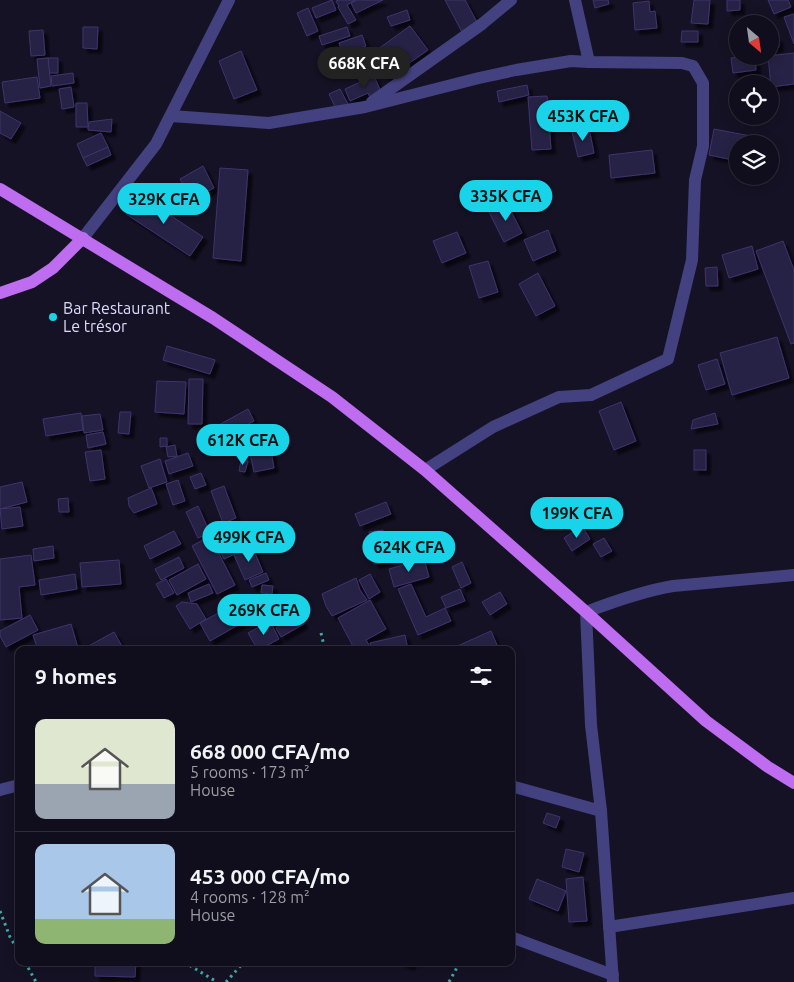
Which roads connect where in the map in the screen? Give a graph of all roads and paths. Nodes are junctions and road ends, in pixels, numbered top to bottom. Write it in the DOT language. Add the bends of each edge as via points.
graph roads {
  1 [pos="229,0"];
  2 [pos="511,0"];
  3 [pos="575,0"];
  4 [pos="589,62"];
  5 [pos="365,107"];
  6 [pos="171,116"];
  7 [pos="0,189"];
  8 [pos="83,238"];
  9 [pos="0,293"];
  10 [pos="425,470"];
  11 [pos="794,575"];
  12 [pos="586,612"];
  13 [pos="321,633"];
  14 [pos="324,646"];
  15 [pos="794,783"];
  16 [pos="15,786"];
  17 [pos="515,787"];
  18 [pos="0,790"];
  19 [pos="601,811"];
  20 [pos="794,898"];
  21 [pos="0,912"];
  22 [pos="609,927"];
  23 [pos="515,939"];
  24 [pos="15,945"];
  25 [pos="27,966"];
  26 [pos="191,966"];
  27 [pos="240,966"];
  28 [pos="458,966"];
  29 [pos="613,978"];
  30 [pos="36,982"];
  31 [pos="217,982"];
  32 [pos="226,982"];
  33 [pos="449,982"];
  1 -- 6 [label="street"];
  2 -- 5 [label="street"];
  3 -- 4 [label="street"];
  4 -- 5 [label="street" via="571,61 516,70"];
  4 -- 10 [label="street" via="682,63 693,66 703,83 703,146 696,180 692,260 668,359 590,396 559,397 493,427"];
  5 -- 6 [label="street" via="269,123"];
  6 -- 8 [label="street" via="156,144"];
  7 -- 8 [label="main road"];
  8 -- 9 [label="main road" via="53,268 32,282"];
  8 -- 10 [label="main road" via="213,318 324,392"];
  10 -- 12 [label="main road"];
  11 -- 12 [label="street" via="653,589"];
  12 -- 15 [label="main road" via="706,721"];
  12 -- 19 [label="street" via="591,725"];
  13 -- 14 [label="path"];
  16 -- 18 [label="street"];
  17 -- 19 [label="street"];
  19 -- 22 [label="street"];
  20 -- 22 [label="street"];
  21 -- 24 [label="path"];
  22 -- 29 [label="street"];
  23 -- 29 [label="street"];
  25 -- 30 [label="path"];
  26 -- 31 [label="path"];
  27 -- 32 [label="path"];
  28 -- 33 [label="path"];
}
